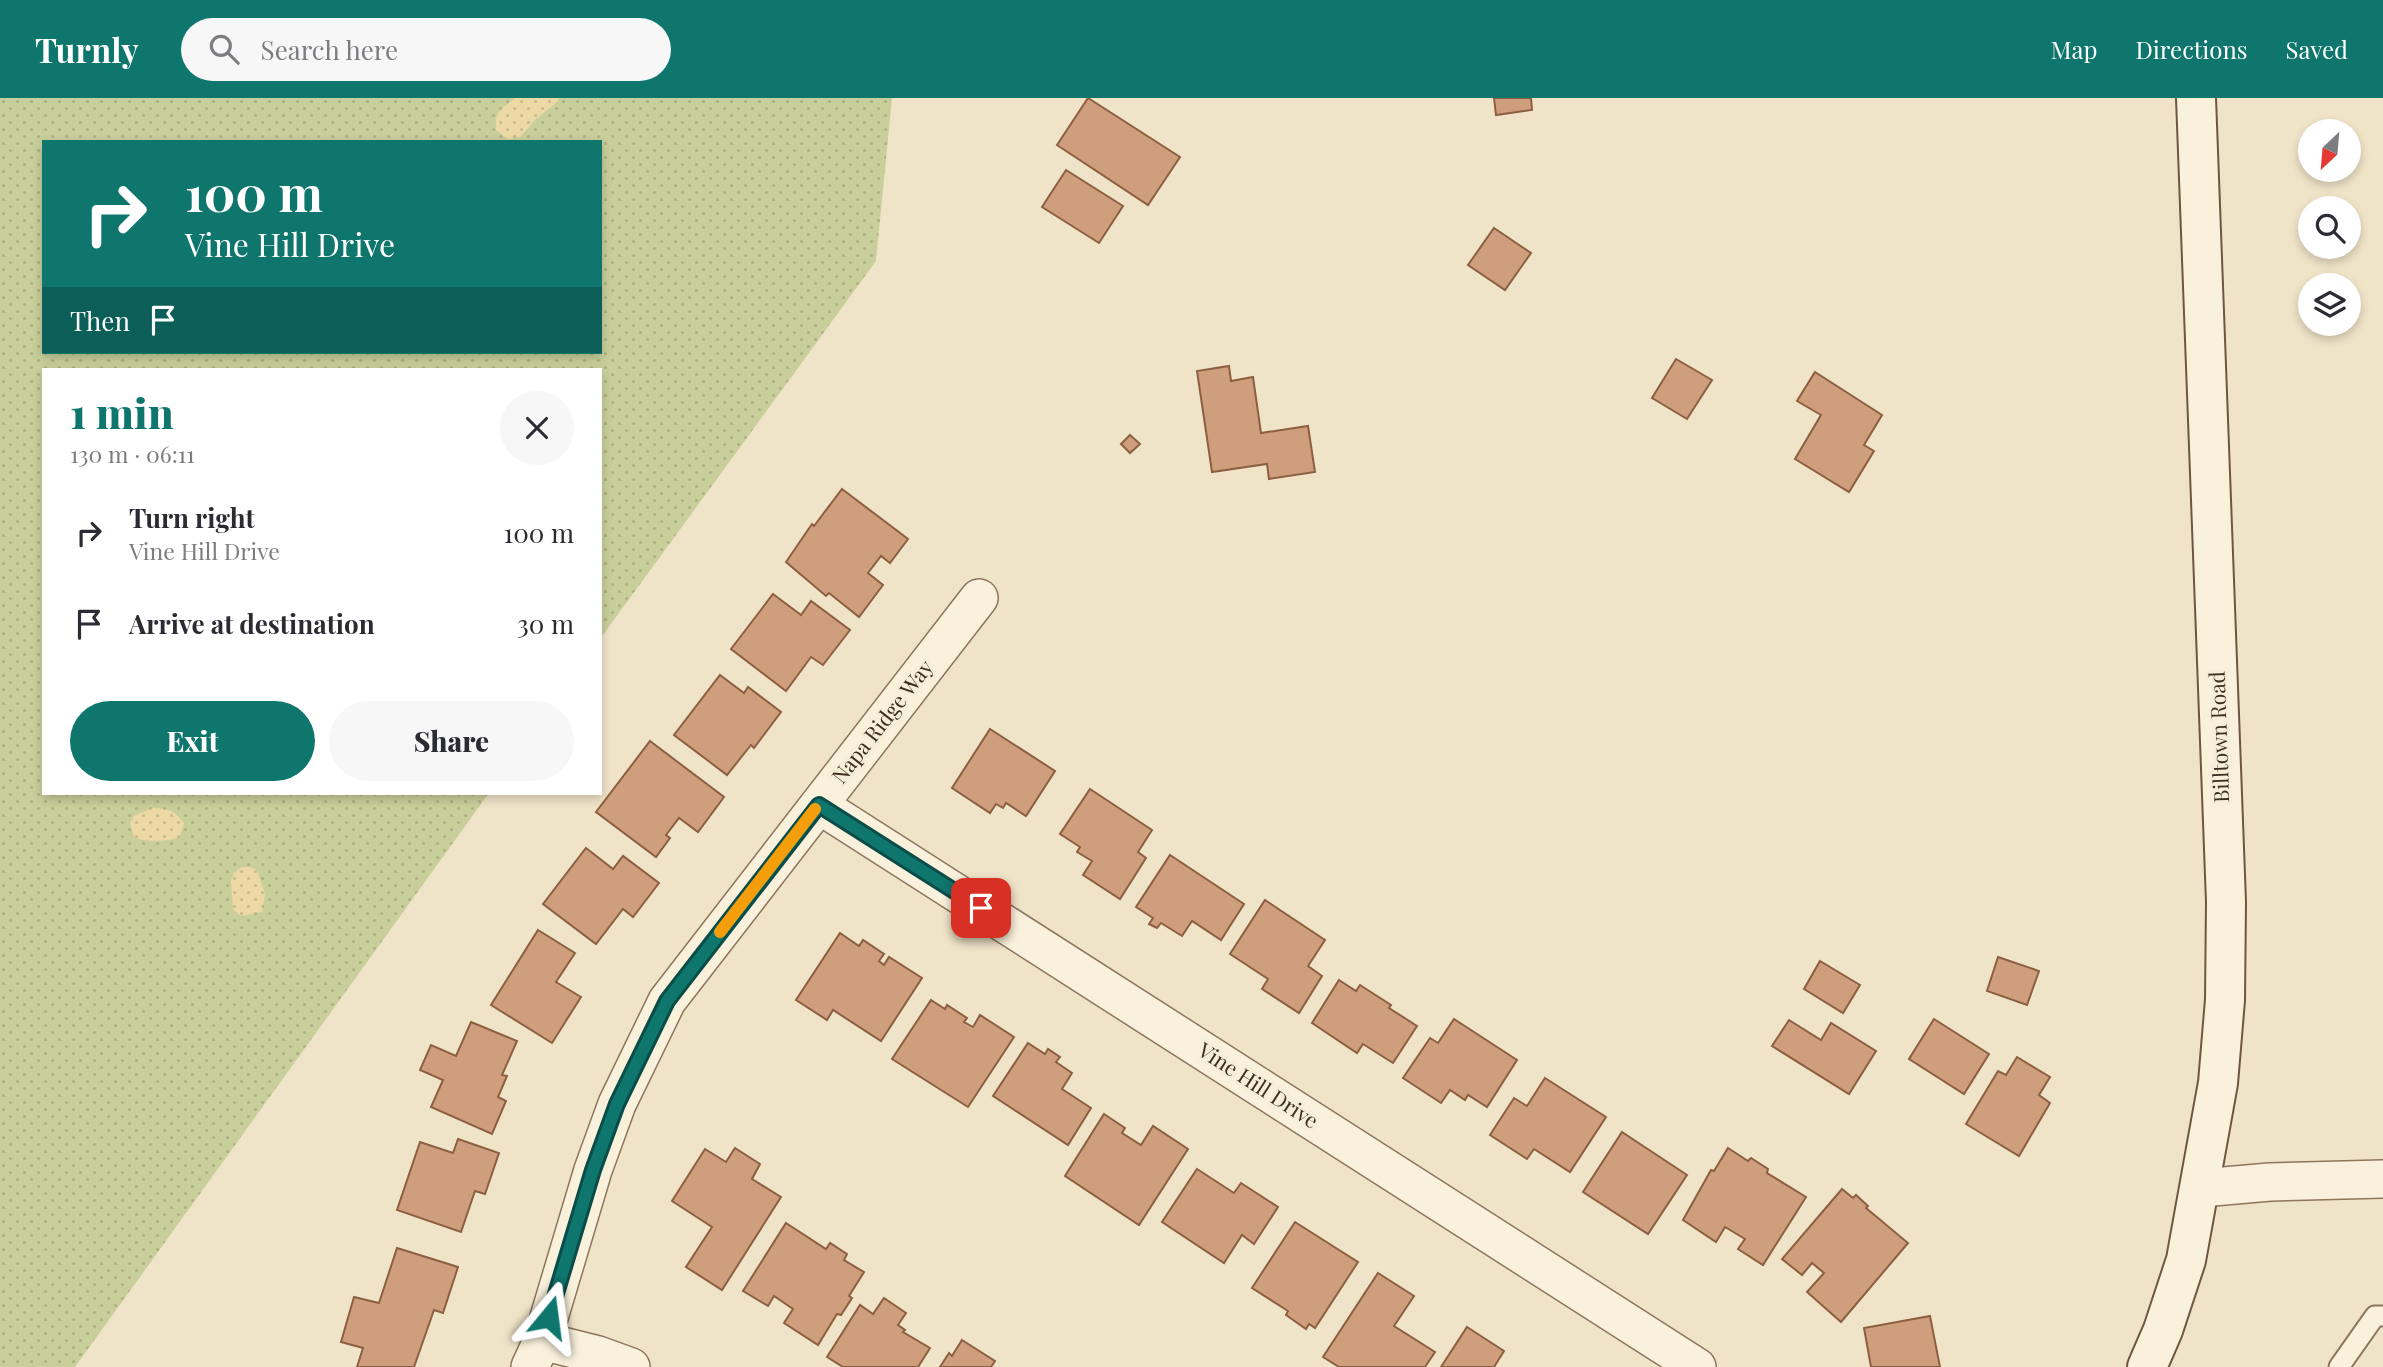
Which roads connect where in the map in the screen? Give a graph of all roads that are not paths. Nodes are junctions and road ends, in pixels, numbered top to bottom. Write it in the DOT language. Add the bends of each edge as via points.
graph roads {
  1 [pos="2196,98"];
  2 [pos="979,598"];
  3 [pos="819,805"];
  4 [pos="2383,1179"];
  5 [pos="2201,1188"];
  6 [pos="2383,1316"];
  7 [pos="536,1354"];
  8 [pos="631,1367"];
  9 [pos="1697,1367"];
  10 [pos="2147,1367"];
  11 [pos="2340,1367"];
  1 -- 5 [label="main road, Billtown Road" via="2225,902 2225,1000 2218,1083"];
  2 -- 3 [label="street, Napa Ridge Way"];
  3 -- 7 [label="street, Napa Ridge Way" via="667,1001 602,1143"];
  3 -- 9 [label="street, Vine Hill Drive"];
  4 -- 5 [label="street"];
  5 -- 10 [label="main road, Billtown Road" via="2186,1260"];
  6 -- 11 [label="lane" via="2375,1316"];
  7 -- 8 [label="street" via="598,1354"];
}
